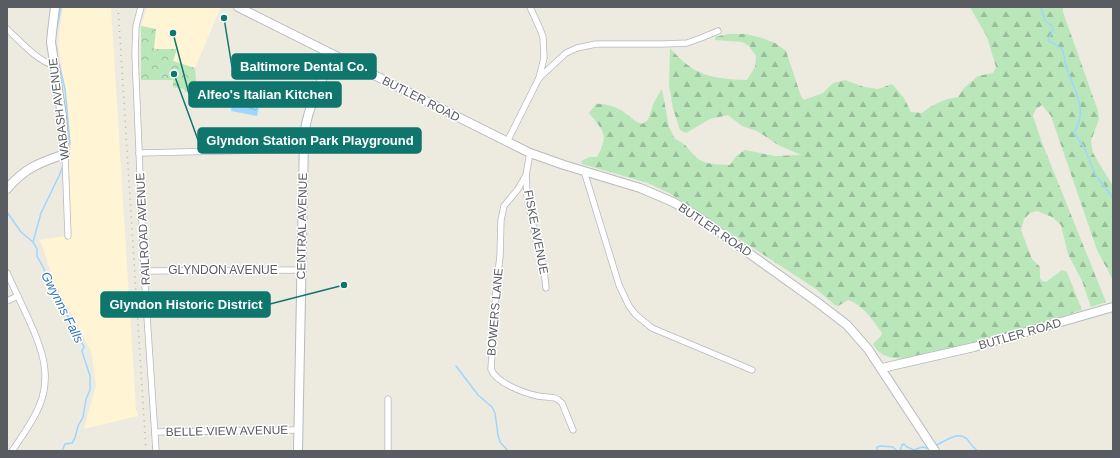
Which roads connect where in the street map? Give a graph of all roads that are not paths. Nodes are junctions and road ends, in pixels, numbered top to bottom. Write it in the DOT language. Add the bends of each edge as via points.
graph roads {
  1 [pos="55,7"];
  2 [pos="141,7"];
  3 [pos="238,7"];
  4 [pos="530,7"];
  5 [pos="7,29"];
  6 [pos="718,31"];
  7 [pos="333,55"];
  8 [pos="55,66"];
  9 [pos="539,78"];
  10 [pos="506,142"];
  11 [pos="303,149"];
  12 [pos="139,153"];
  13 [pos="530,153"];
  14 [pos="65,154"];
  15 [pos="584,171"];
  16 [pos="526,175"];
  17 [pos="7,189"];
  18 [pos="68,236"];
  19 [pos="301,270"];
  20 [pos="144,271"];
  21 [pos="7,273"];
  22 [pos="546,288"];
  23 [pos="18,296"];
  24 [pos="7,301"];
  25 [pos="1113,307"];
  26 [pos="882,368"];
  27 [pos="752,370"];
  28 [pos="388,399"];
  29 [pos="298,430"];
  30 [pos="573,430"];
  31 [pos="155,432"];
  32 [pos="12,451"];
  33 [pos="156,451"];
  34 [pos="298,451"];
  35 [pos="388,451"];
  36 [pos="935,451"];
  1 -- 8 [label="main road, WABASH AVENUE" via="52,32"];
  2 -- 12 [label="street, RAILROAD AVENUE" via="135,36"];
  3 -- 7 [label="main road, BUTLER ROAD"];
  4 -- 9 [label="street" via="543,37 544,58"];
  5 -- 8 [label="street" via="44,62"];
  6 -- 9 [label="street" via="687,43 596,44 577,48 561,57"];
  7 -- 10 [label="main road, BUTLER ROAD"];
  7 -- 11 [label="main road, CENTRAL AVENUE" via="307,119"];
  8 -- 14 [label="main road, WABASH AVENUE"];
  9 -- 10 [label="street"];
  10 -- 13 [label="main road, BUTLER ROAD"];
  11 -- 12 [label="street"];
  11 -- 19 [label="main road, CENTRAL AVENUE"];
  12 -- 20 [label="street, RAILROAD AVENUE"];
  13 -- 15 [label="main road, BUTLER ROAD"];
  13 -- 16 [label="street, FISKE AVENUE"];
  14 -- 17 [label="main road" via="22,173"];
  14 -- 18 [label="street, WABASH AVENUE"];
  15 -- 26 [label="main road, BUTLER ROAD" via="658,195 697,216 833,313 860,340"];
  15 -- 27 [label="street" via="619,285 636,315 652,328"];
  16 -- 22 [label="street, FISKE AVENUE" via="527,196 543,262"];
  16 -- 30 [label="street, BOWERS LANE" via="504,206 500,220 500,256 491,368 497,378 522,391 559,399"];
  19 -- 20 [label="street, GLYNDON AVENUE"];
  19 -- 29 [label="main road, CENTRAL AVENUE"];
  20 -- 31 [label="street, RAILROAD AVENUE"];
  21 -- 23 [label="street"];
  23 -- 24 [label="street"];
  23 -- 32 [label="street" via="39,342 46,377 38,409"];
  25 -- 26 [label="main road, BUTLER ROAD" via="974,347"];
  26 -- 36 [label="main road"];
  28 -- 35 [label="street"];
  29 -- 31 [label="street, BELLE VIEW AVENUE"];
  29 -- 34 [label="main road, CENTRAL AVENUE"];
  31 -- 33 [label="street, RAILROAD AVENUE"];
}
